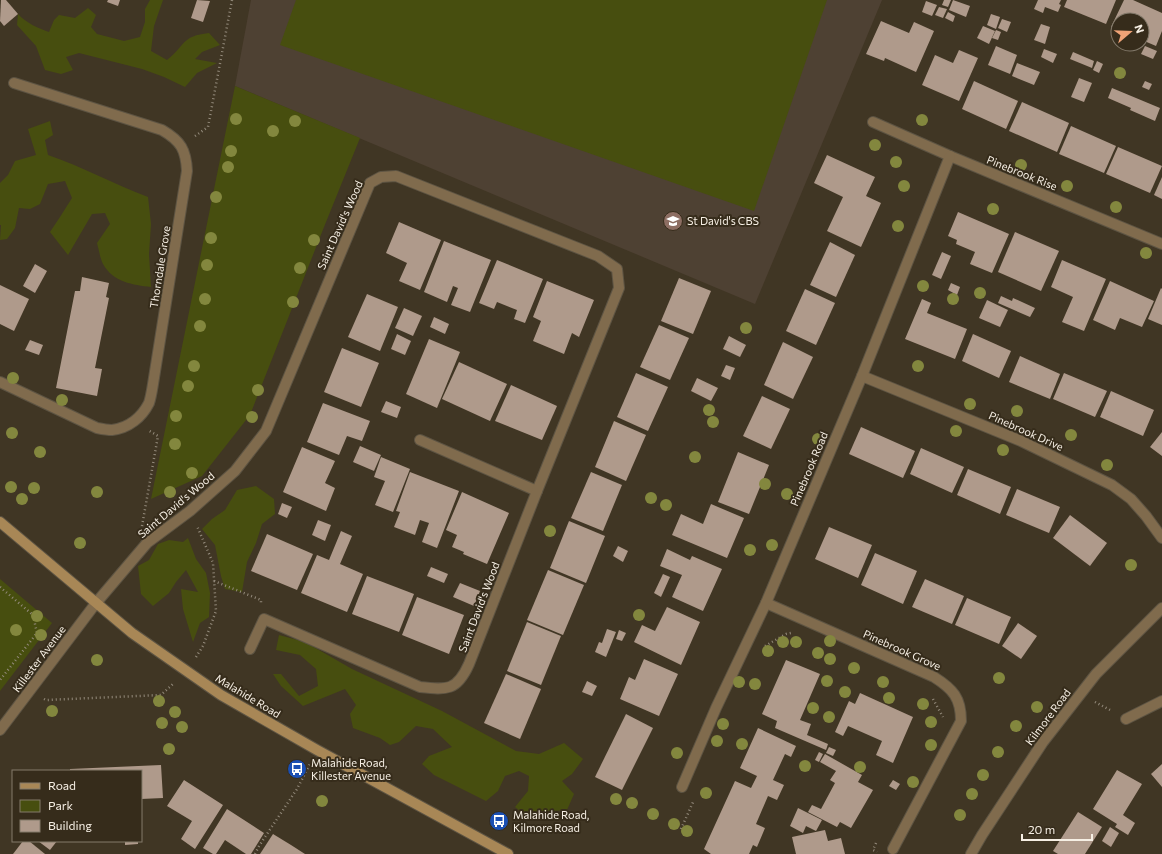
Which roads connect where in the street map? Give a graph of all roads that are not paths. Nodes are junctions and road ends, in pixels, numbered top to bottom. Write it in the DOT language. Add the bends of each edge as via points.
graph roads {
  1 [pos="14,83"];
  2 [pos="873,122"];
  3 [pos="950,156"];
  4 [pos="1162,244"];
  5 [pos="862,376"];
  6 [pos="0,382"];
  7 [pos="420,440"];
  8 [pos="537,491"];
  9 [pos="0,522"];
  10 [pos="1162,538"];
  11 [pos="96,603"];
  12 [pos="766,603"];
  13 [pos="1162,608"];
  14 [pos="250,649"];
  15 [pos="1162,701"];
  16 [pos="1126,719"];
  17 [pos="0,730"];
  18 [pos="682,787"];
  19 [pos="893,849"];
  20 [pos="508,854"];
  21 [pos="971,854"];
  1 -- 6 [label="street, Thorndale Grove" via="162,130 182,146 187,158 187,172 150,401 144,411 134,422 126,426 112,430 97,428"];
  2 -- 3 [label="street, Pinebrook Rise"];
  3 -- 4 [label="street, Pinebrook Rise"];
  3 -- 5 [label="street, Pinebrook Road"];
  5 -- 10 [label="street, Pinebrook Drive" via="1021,441 1112,485 1131,499"];
  5 -- 12 [label="street, Pinebrook Road"];
  7 -- 8 [label="street"];
  8 -- 11 [label="street, Saint David's Wood" via="619,288 618,269 598,256 396,176 381,177 370,183 266,431 235,471 190,511 147,543"];
  8 -- 14 [label="street, Saint David's Wood" via="464,676 456,685 444,689 420,687 264,619"];
  9 -- 11 [label="main road, Malahide Road"];
  11 -- 17 [label="street, Killester Avenue"];
  11 -- 20 [label="main road, Malahide Road" via="132,633 221,695"];
  12 -- 18 [label="street, Pinebrook Road"];
  12 -- 19 [label="street, Pinebrook Grove" via="934,677 948,686 958,700 961,721"];
  13 -- 21 [label="street, Kilmore Road" via="1096,674 1080,694 1043,742"];
  15 -- 16 [label="street"];
}
